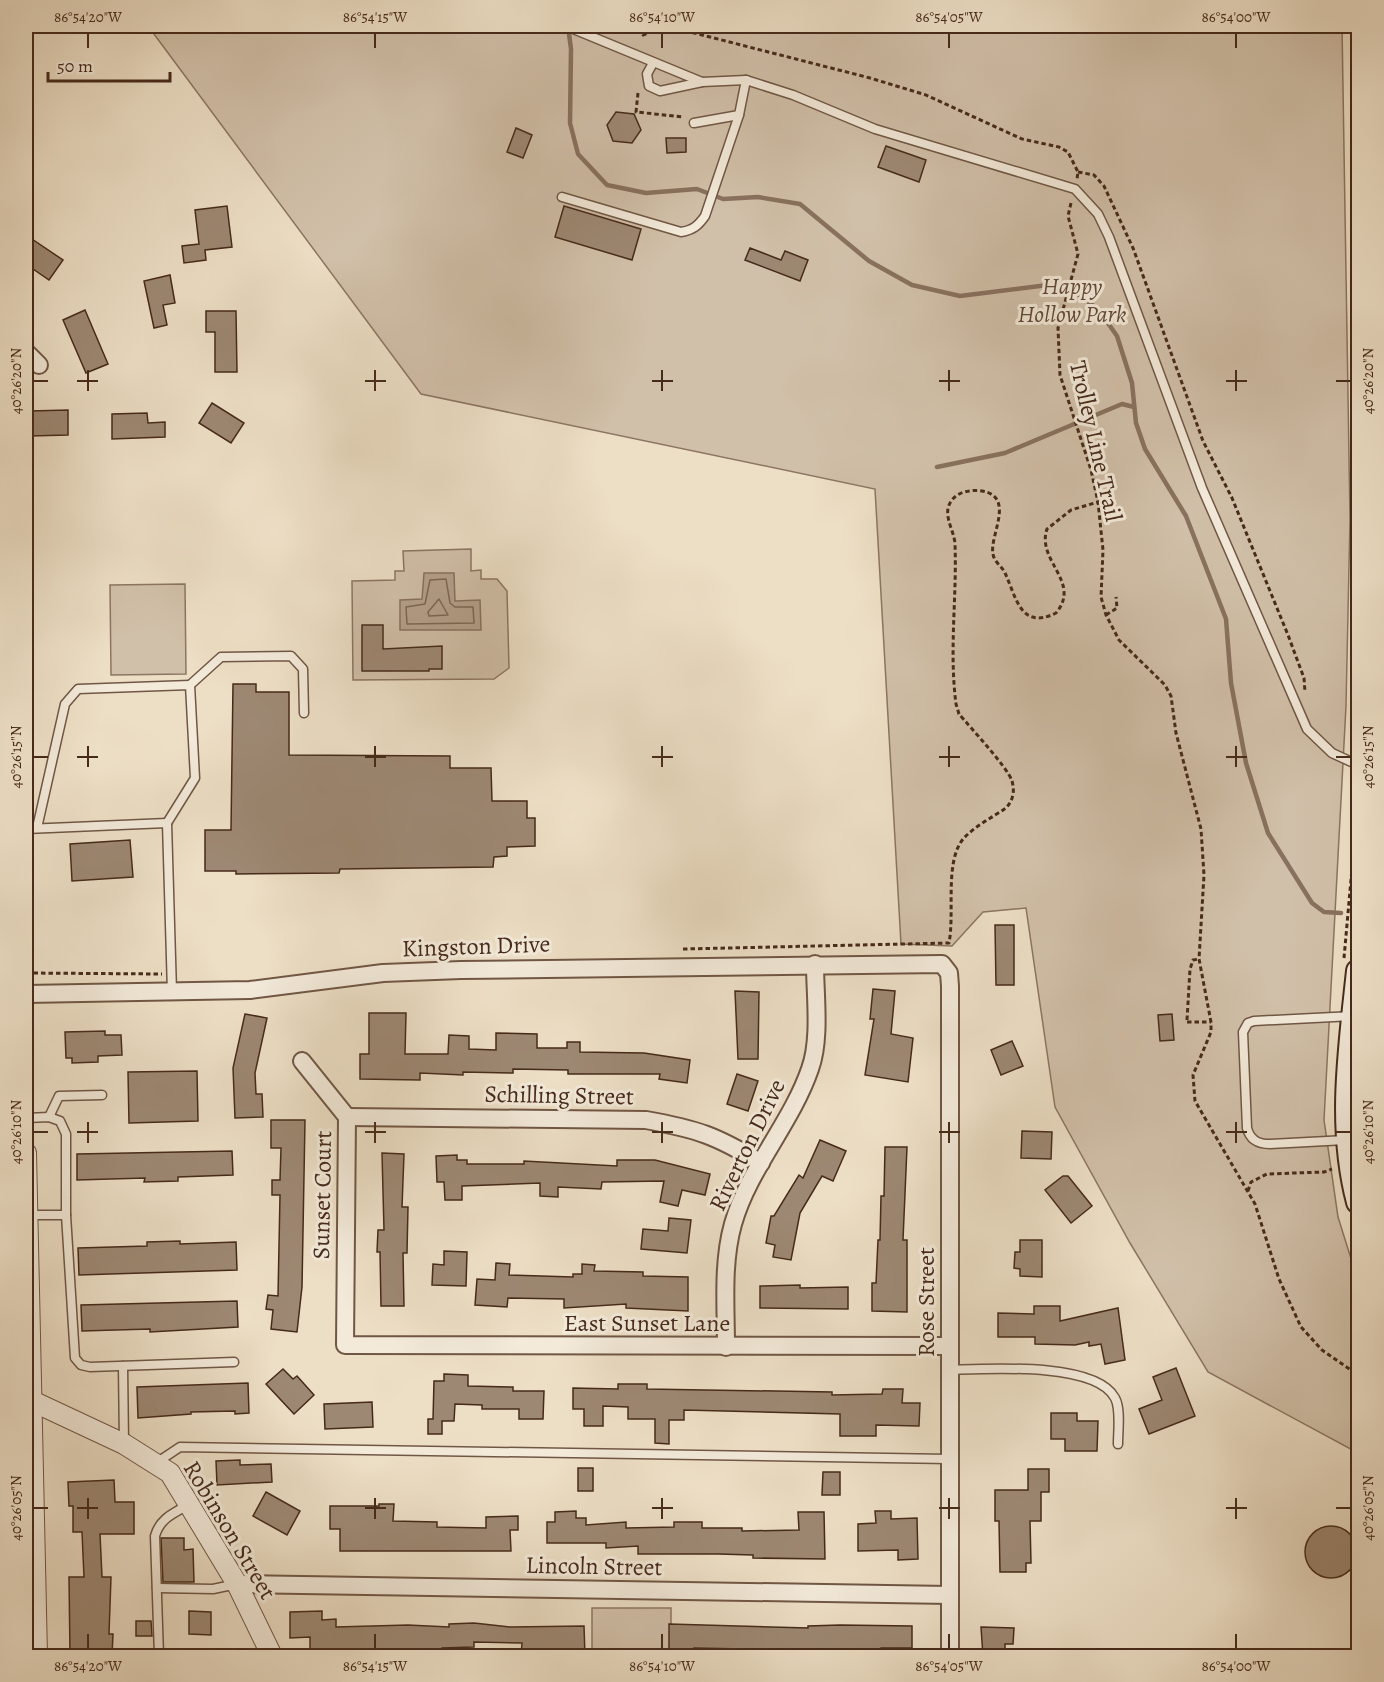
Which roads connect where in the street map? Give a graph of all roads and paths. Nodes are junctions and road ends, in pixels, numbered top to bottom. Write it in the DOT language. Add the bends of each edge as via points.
graph roads {
  1 [pos="566,26"];
  2 [pos="630,26"];
  3 [pos="653,63"];
  4 [pos="746,80"];
  5 [pos="702,82"];
  6 [pos="739,115"];
  7 [pos="694,123"];
  8 [pos="1078,172"];
  9 [pos="1075,189"];
  10 [pos="562,197"];
  11 [pos="26,351"];
  12 [pos="39,365"];
  13 [pos="1098,502"];
  14 [pos="1116,597"];
  15 [pos="1106,615"];
  16 [pos="190,685"];
  17 [pos="1306,697"];
  18 [pos="304,713"];
  19 [pos="1359,765"];
  20 [pos="167,823"];
  21 [pos="37,828"];
  22 [pos="26,829"];
  23 [pos="673,950"];
  24 [pos="1199,959"];
  25 [pos="928,962"];
  26 [pos="815,964"];
  27 [pos="1359,971"];
  28 [pos="26,973"];
  29 [pos="172,974"];
  30 [pos="172,992"];
  31 [pos="26,994"];
  32 [pos="1354,1016"];
  33 [pos="1211,1022"];
  34 [pos="302,1060"];
  35 [pos="102,1095"];
  36 [pos="49,1117"];
  37 [pos="347,1117"];
  38 [pos="26,1118"];
  39 [pos="1343,1140"];
  40 [pos="26,1153"];
  41 [pos="761,1163"];
  42 [pos="26,1173"];
  43 [pos="1248,1191"];
  44 [pos="1359,1202"];
  45 [pos="27,1215"];
  46 [pos="66,1215"];
  47 [pos="345,1345"];
  48 [pos="949,1346"];
  49 [pos="726,1347"];
  50 [pos="234,1362"];
  51 [pos="123,1366"];
  52 [pos="949,1370"];
  53 [pos="1359,1375"];
  54 [pos="28,1397"];
  55 [pos="124,1444"];
  56 [pos="1118,1444"];
  57 [pos="949,1459"];
  58 [pos="156,1463"];
  59 [pos="190,1504"];
  60 [pos="237,1584"];
  61 [pos="157,1588"];
  62 [pos="950,1595"];
  63 [pos="37,1656"];
  64 [pos="159,1656"];
  65 [pos="272,1656"];
  66 [pos="950,1656"];
  1 -- 3 [label="lane"];
  2 -- 8 [label="path" via="643,34 667,26 705,34 926,95 1022,139 1059,147 1068,152"];
  3 -- 5 [label="lane"];
  3 -- 5 [label="lane" via="648,74 649,86 660,91"];
  4 -- 5 [label="lane"];
  4 -- 6 [label="lane"];
  4 -- 9 [label="lane" via="875,129"];
  6 -- 7 [label="lane"];
  6 -- 10 [label="lane" via="699,225 681,232"];
  8 -- 9 [label="path, Trolley Line Trail"];
  8 -- 17 [label="path" via="1094,175 1104,186 1133,248 1203,441 1232,498 1288,635 1304,678"];
  9 -- 13 [label="path, Trolley Line Trail" via="1068,216 1078,254 1058,328 1060,375"];
  9 -- 19 [label="lane" via="1098,214 1109,237 1202,488 1307,729 1332,753"];
  11 -- 12 [label="street"];
  13 -- 15 [label="path, Trolley Line Trail" via="1101,597"];
  13 -- 23 [label="path" via="1071,510 1047,529 1044,546 1065,590 1056,613 1037,618 1022,611 1005,571 994,560 1000,508 993,496 969,490 956,496 948,507 955,541 952,606 956,704 959,714 1009,775 1013,788 1012,802 965,837 957,848 952,865 949,943"];
  14 -- 15 [label="path" via="1117,608"];
  15 -- 24 [label="path, Trolley Line Trail" via="1119,640 1165,685 1175,707 1176,733 1203,847"];
  16 -- 18 [label="lane" via="221,657 291,656 303,669"];
  16 -- 20 [label="lane" via="195,778"];
  16 -- 21 [label="lane" via="78,689 71,695 65,705"];
  20 -- 21 [label="lane"];
  20 -- 29 [label="lane"];
  21 -- 22 [label="lane"];
  24 -- 33 [label="path, Trolley Line Trail"];
  24 -- 33 [label="path" via="1193,960 1190,969 1187,1021"];
  25 -- 26 [label="street, Kingston Drive"];
  25 -- 48 [label="street, Rose Street" via="942,964 949,973 950,986"];
  26 -- 30 [label="street, Kingston Drive" via="384,973 249,990"];
  26 -- 41 [label="street, Riverton Drive" via="816,1019 811,1067 790,1115"];
  27 -- 32 [label="main road"];
  28 -- 29 [label="path"];
  29 -- 30 [label="lane"];
  30 -- 31 [label="street, Kingston Drive"];
  32 -- 39 [label="main road"];
  32 -- 39 [label="lane" via="1254,1021 1243,1032 1247,1128 1253,1140 1270,1144"];
  33 -- 43 [label="path, Trolley Line Trail" via="1211,1032 1193,1076 1195,1101"];
  34 -- 37 [label="street, Sunset Court"];
  35 -- 36 [label="lane" via="59,1096"];
  36 -- 38 [label="lane"];
  36 -- 46 [label="lane" via="60,1121 66,1134"];
  37 -- 41 [label="street, Schilling Street" via="646,1120 718,1138"];
  37 -- 47 [label="street, Sunset Court"];
  39 -- 43 [label="path" via="1331,1170 1267,1174 1251,1182"];
  39 -- 44 [label="main road"];
  40 -- 42 [label="street"];
  41 -- 49 [label="street, Riverton Drive" via="742,1198 728,1246"];
  42 -- 45 [label="street"];
  43 -- 53 [label="path, Trolley Line Trail" via="1265,1230 1279,1279 1301,1327 1322,1350"];
  45 -- 46 [label="lane"];
  45 -- 54 [label="street"];
  46 -- 51 [label="lane" via="72,1351 81,1365"];
  47 -- 49 [label="street, East Sunset Lane"];
  48 -- 49 [label="street, East Sunset Lane"];
  48 -- 52 [label="street, Rose Street"];
  50 -- 51 [label="lane"];
  51 -- 55 [label="lane"];
  52 -- 56 [label="lane" via="1047,1369 1097,1384 1114,1395 1118,1404"];
  52 -- 57 [label="street, Rose Street"];
  54 -- 55 [label="street, Robinson Street"];
  54 -- 63 [label="street"];
  55 -- 58 [label="street, Robinson Street"];
  57 -- 58 [label="lane" via="180,1447"];
  57 -- 62 [label="street, Rose Street"];
  58 -- 59 [label="street, Robinson Street" via="170,1473"];
  59 -- 60 [label="street, Robinson Street"];
  59 -- 61 [label="lane" via="158,1525"];
  60 -- 61 [label="lane" via="213,1589"];
  60 -- 62 [label="street, Lincoln Street"];
  60 -- 65 [label="street, Robinson Street"];
  61 -- 64 [label="lane"];
  62 -- 66 [label="street, Rose Street"];
}
